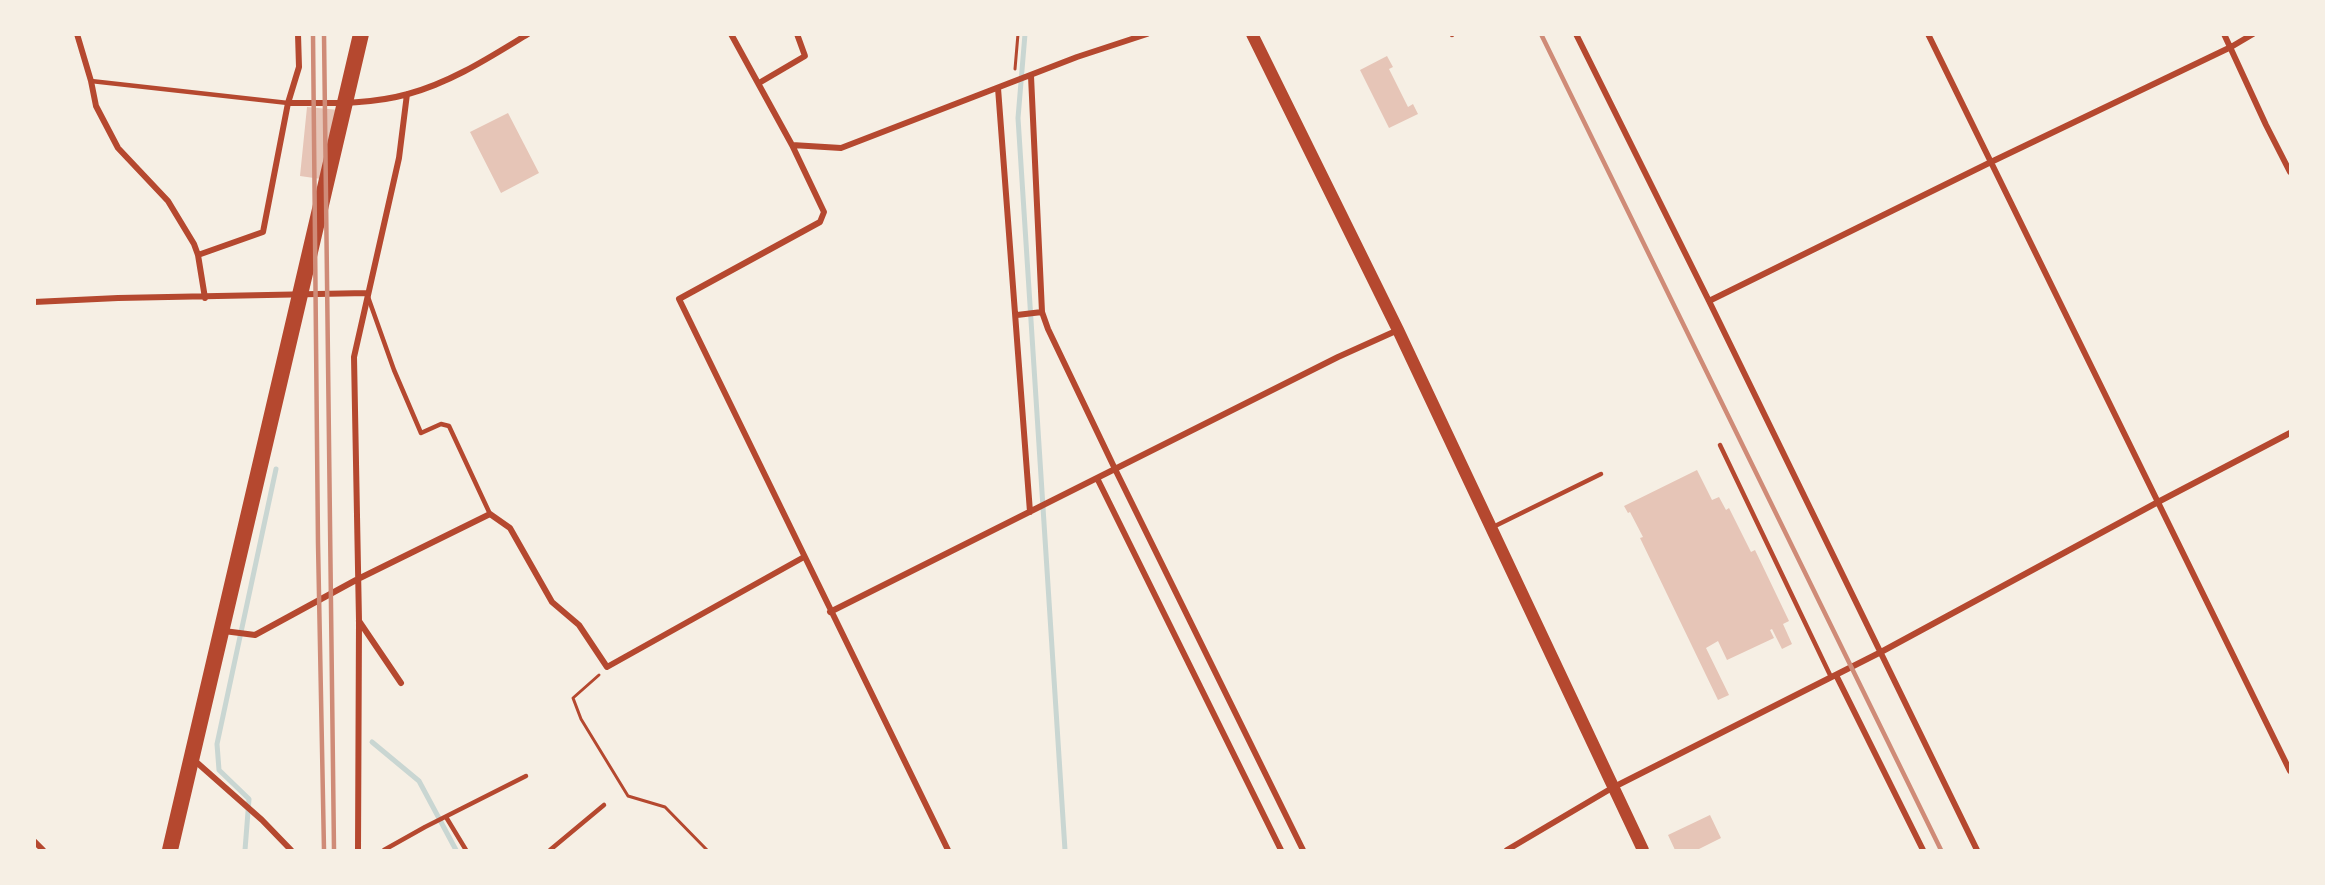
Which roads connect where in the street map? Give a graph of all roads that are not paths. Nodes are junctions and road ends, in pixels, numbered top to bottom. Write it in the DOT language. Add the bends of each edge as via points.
graph roads {
  1 [pos="77,34"];
  2 [pos="298,34"];
  3 [pos="361,34"];
  4 [pos="528,34"];
  5 [pos="731,34"];
  6 [pos="797,34"];
  7 [pos="1147,34"];
  8 [pos="1252,34"];
  9 [pos="1576,34"];
  10 [pos="1928,34"];
  11 [pos="2224,34"];
  12 [pos="2253,34"];
  13 [pos="2231,47"];
  14 [pos="1031,76"];
  15 [pos="91,81"];
  16 [pos="759,83"];
  17 [pos="998,88"];
  18 [pos="407,94"];
  19 [pos="288,103"];
  20 [pos="346,104"];
  21 [pos="792,145"];
  22 [pos="1990,162"];
  23 [pos="2290,172"];
  24 [pos="198,255"];
  25 [pos="301,293"];
  26 [pos="367,293"];
  27 [pos="205,298"];
  28 [pos="1709,301"];
  29 [pos="34,303"];
  30 [pos="1042,312"];
  31 [pos="1018,315"];
  32 [pos="1398,330"];
  33 [pos="2290,433"];
  34 [pos="1720,445"];
  35 [pos="1115,469"];
  36 [pos="1601,474"];
  37 [pos="1097,478"];
  38 [pos="2158,502"];
  39 [pos="1031,511"];
  40 [pos="490,514"];
  41 [pos="1492,528"];
  42 [pos="804,557"];
  43 [pos="356,580"];
  44 [pos="830,612"];
  45 [pos="359,621"];
  46 [pos="227,632"];
  47 [pos="1881,652"];
  48 [pos="1834,676"];
  49 [pos="401,684"];
  50 [pos="192,757"];
  51 [pos="2290,771"];
  52 [pos="526,776"];
  53 [pos="1612,788"];
  54 [pos="604,805"];
  55 [pos="446,817"];
  56 [pos="34,841"];
  57 [pos="44,850"];
  58 [pos="170,850"];
  59 [pos="291,850"];
  60 [pos="358,850"];
  61 [pos="384,850"];
  62 [pos="466,850"];
  63 [pos="550,850"];
  64 [pos="948,850"];
  65 [pos="1281,850"];
  66 [pos="1303,850"];
  67 [pos="1507,850"];
  68 [pos="1643,850"];
  69 [pos="1923,850"];
  70 [pos="1977,850"];
  1 -- 15 [label="street"];
  2 -- 19 [label="street" via="299,67"];
  3 -- 20 [label="highway"];
  4 -- 18 [label="street" via="464,73"];
  5 -- 16 [label="street"];
  6 -- 16 [label="street" via="804,56"];
  7 -- 14 [label="street"];
  8 -- 32 [label="main road"];
  9 -- 28 [label="street"];
  10 -- 22 [label="street"];
  11 -- 13 [label="street"];
  12 -- 13 [label="street"];
  13 -- 22 [label="street"];
  13 -- 23 [label="street"];
  14 -- 17 [label="street"];
  14 -- 30 [label="street"];
  15 -- 19 [label="lane"];
  15 -- 24 [label="street" via="96,106 118,148 168,201"];
  16 -- 21 [label="street"];
  17 -- 21 [label="street" via="841,148"];
  17 -- 31 [label="street"];
  18 -- 20 [label="street"];
  18 -- 26 [label="street" via="399,158"];
  19 -- 20 [label="street"];
  19 -- 24 [label="street" via="263,232"];
  20 -- 25 [label="highway"];
  21 -- 42 [label="street" via="824,212 820,222 679,299"];
  22 -- 28 [label="street"];
  22 -- 38 [label="street"];
  24 -- 27 [label="street"];
  25 -- 26 [label="street"];
  25 -- 27 [label="street"];
  25 -- 46 [label="highway"];
  26 -- 40 [label="lane" via="421,433 441,424 449,426"];
  26 -- 43 [label="street" via="354,357"];
  27 -- 29 [label="street"];
  28 -- 47 [label="street"];
  30 -- 31 [label="street"];
  30 -- 35 [label="street"];
  31 -- 39 [label="street"];
  32 -- 35 [label="street"];
  32 -- 41 [label="main road"];
  33 -- 38 [label="street"];
  34 -- 48 [label="lane"];
  35 -- 37 [label="street"];
  35 -- 66 [label="street"];
  36 -- 41 [label="lane"];
  37 -- 39 [label="street"];
  37 -- 65 [label="street"];
  38 -- 47 [label="street"];
  38 -- 51 [label="street"];
  39 -- 44 [label="street"];
  40 -- 42 [label="street" via="510,528 552,602 579,625 607,668"];
  40 -- 43 [label="street"];
  41 -- 53 [label="main road"];
  42 -- 44 [label="street"];
  43 -- 45 [label="street"];
  43 -- 46 [label="street" via="253,635"];
  44 -- 64 [label="street"];
  45 -- 49 [label="street"];
  45 -- 60 [label="street"];
  46 -- 50 [label="highway"];
  47 -- 48 [label="street"];
  47 -- 70 [label="street"];
  48 -- 53 [label="street"];
  48 -- 69 [label="street"];
  50 -- 58 [label="highway"];
  50 -- 59 [label="street"];
  52 -- 55 [label="lane"];
  53 -- 67 [label="street"];
  53 -- 68 [label="main road"];
  54 -- 63 [label="lane"];
  55 -- 61 [label="lane"];
  55 -- 62 [label="lane"];
  56 -- 57 [label="street"];
}
